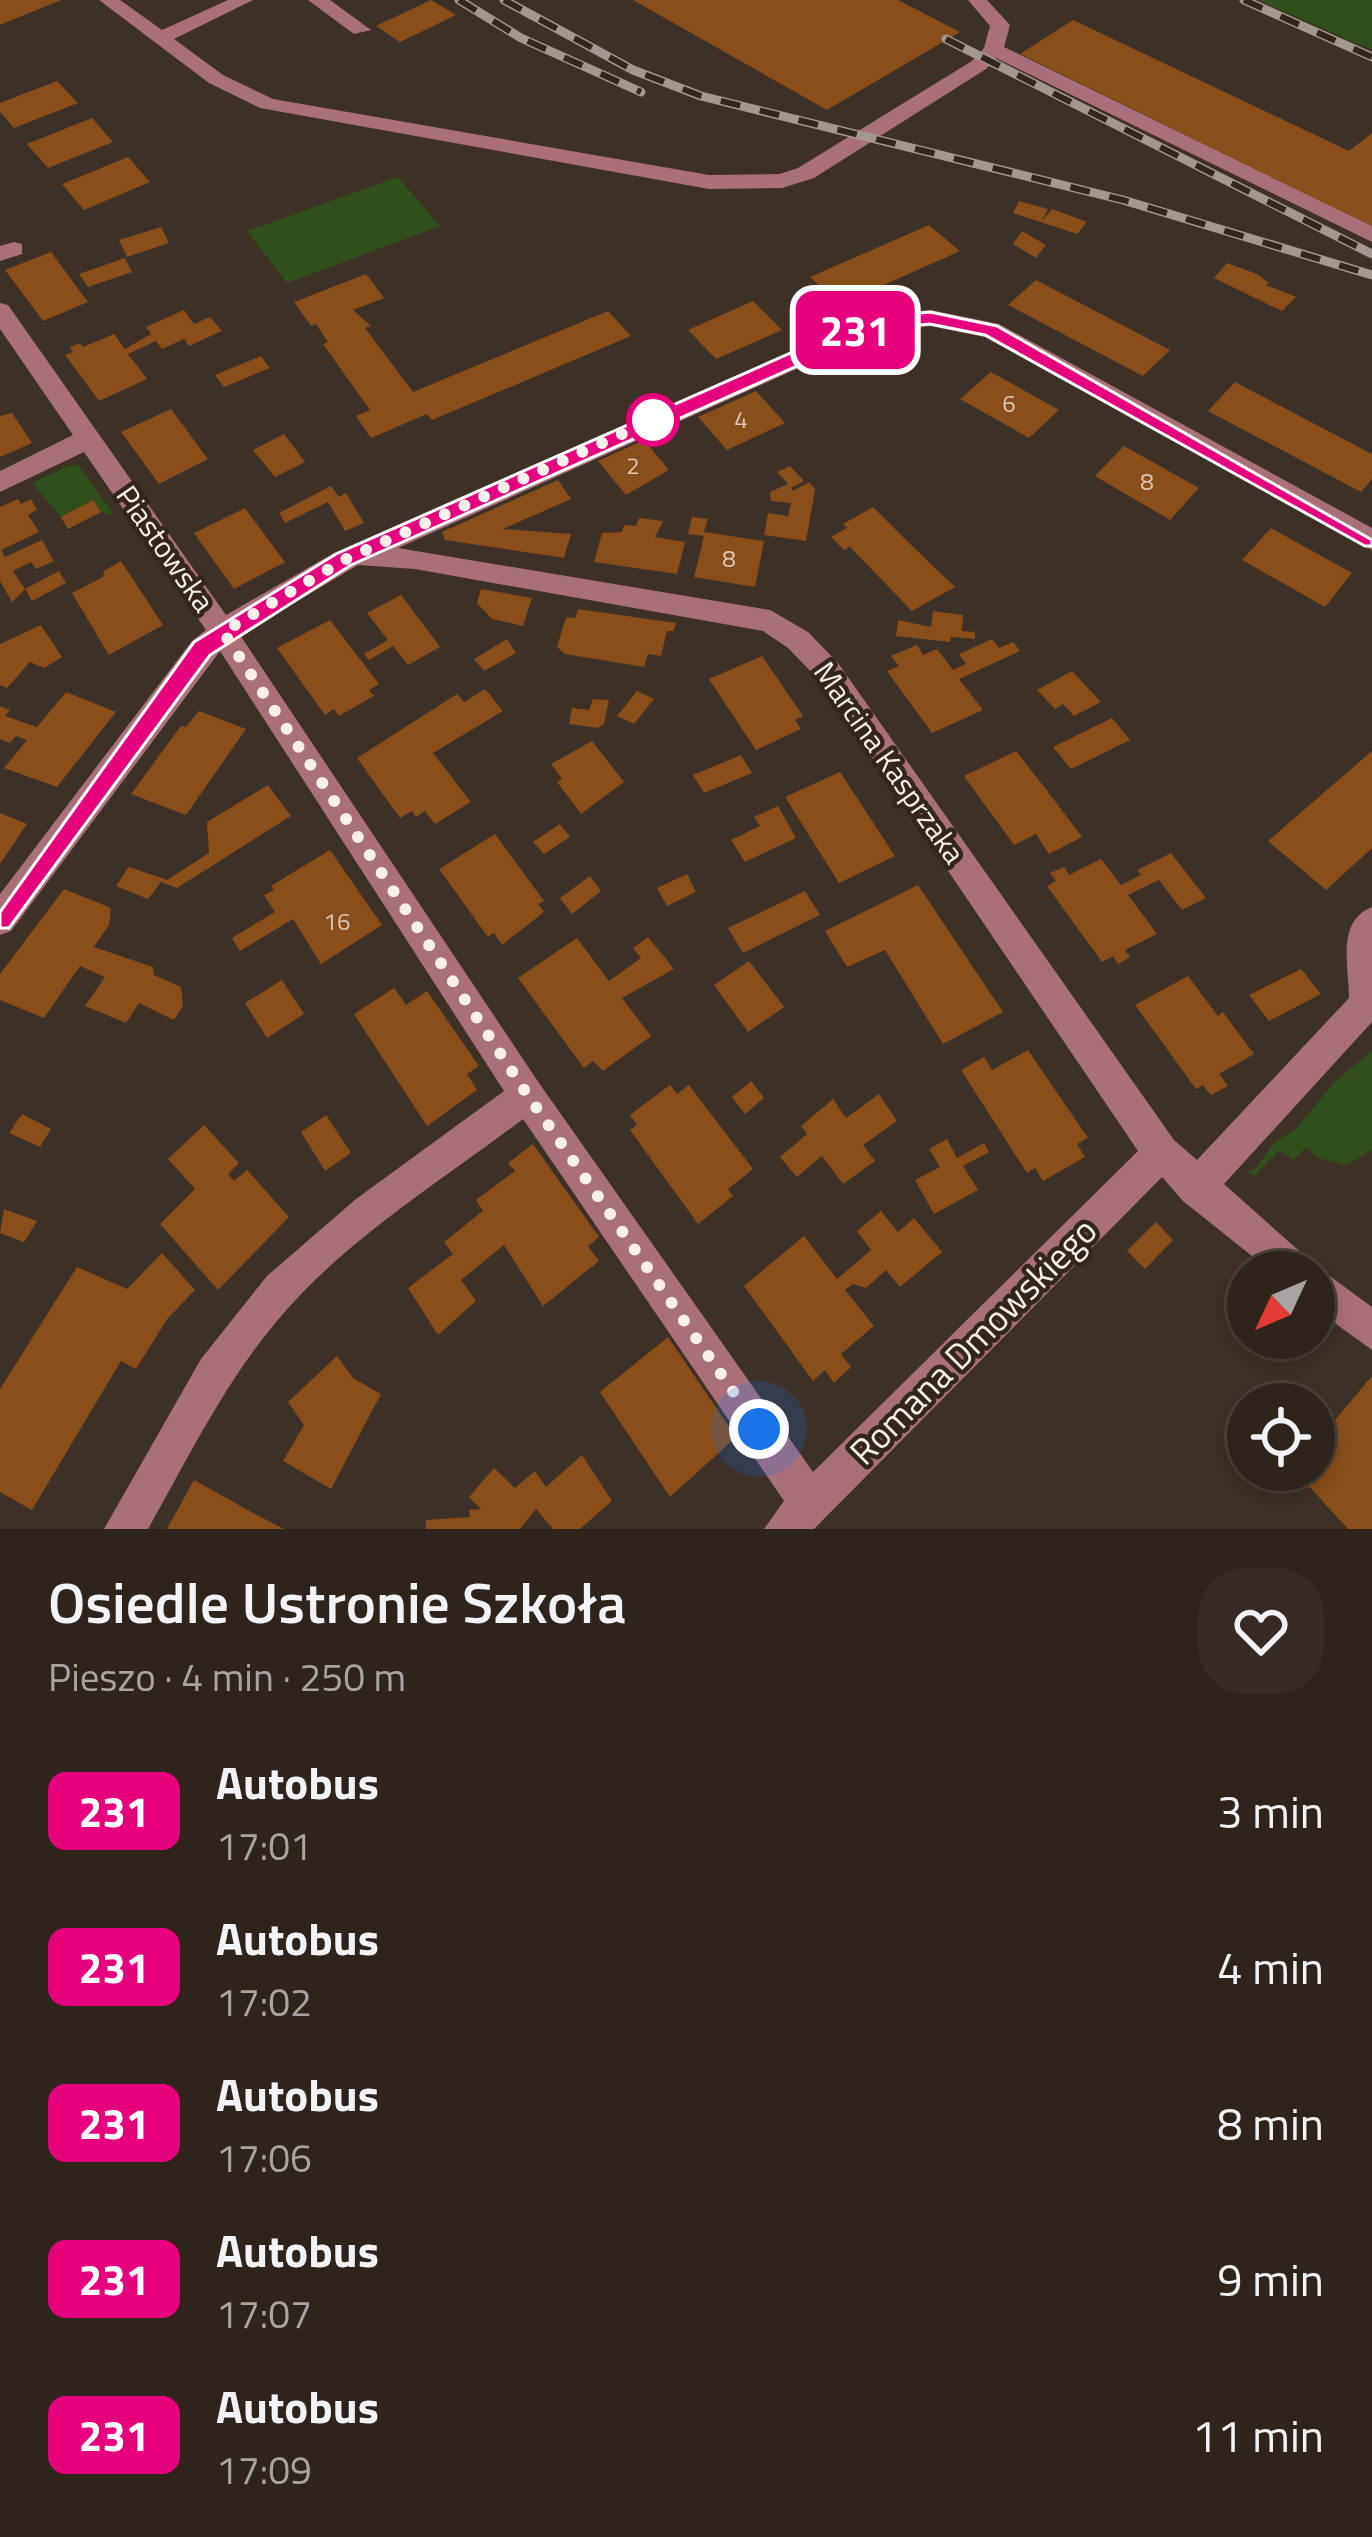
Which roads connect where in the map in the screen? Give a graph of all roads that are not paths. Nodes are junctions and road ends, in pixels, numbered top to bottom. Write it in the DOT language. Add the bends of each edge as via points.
graph roads {
  1 [pos="107,0"];
  2 [pos="244,0"];
  3 [pos="317,0"];
  4 [pos="977,0"];
  5 [pos="361,29"];
  6 [pos="160,38"];
  7 [pos="993,49"];
  8 [pos="1372,235"];
  9 [pos="0,311"];
  10 [pos="88,439"];
  11 [pos="0,482"];
  12 [pos="1372,540"];
  13 [pos="344,560"];
  14 [pos="223,632"];
  15 [pos="0,920"];
  16 [pos="1372,922"];
  17 [pos="527,1094"];
  18 [pos="1161,1153"];
  19 [pos="1196,1188"];
  20 [pos="1274,1251"];
  21 [pos="1335,1301"];
  22 [pos="1372,1331"];
  23 [pos="798,1516"];
  24 [pos="125,1529"];
  1 -- 6 [label="street"];
  2 -- 6 [label="street"];
  3 -- 5 [label="street"];
  4 -- 7 [label="street" via="1000,25"];
  6 -- 7 [label="street" via="232,89 287,110 736,184 806,172"];
  7 -- 8 [label="street"];
  9 -- 10 [label="street, Piastowska"];
  10 -- 11 [label="street"];
  10 -- 14 [label="street, Piastowska"];
  12 -- 13 [label="street" via="1022,344 930,318 853,331"];
  13 -- 14 [label="street"];
  13 -- 18 [label="street, Marcina Kasprzaka" via="382,555 770,621 799,640 828,670"];
  14 -- 15 [label="street" via="202,649"];
  14 -- 17 [label="street, Piastowska"];
  16 -- 19 [label="street" via="1364,929 1366,1004"];
  17 -- 23 [label="street, Piastowska"];
  17 -- 24 [label="street" via="279,1290 241,1336"];
  18 -- 19 [label="street, Marcina Kasprzaka"];
  18 -- 23 [label="street, Romana Dmowskiego"];
  19 -- 20 [label="street, Marcina Kasprzaka"];
  21 -- 22 [label="street"];
}
